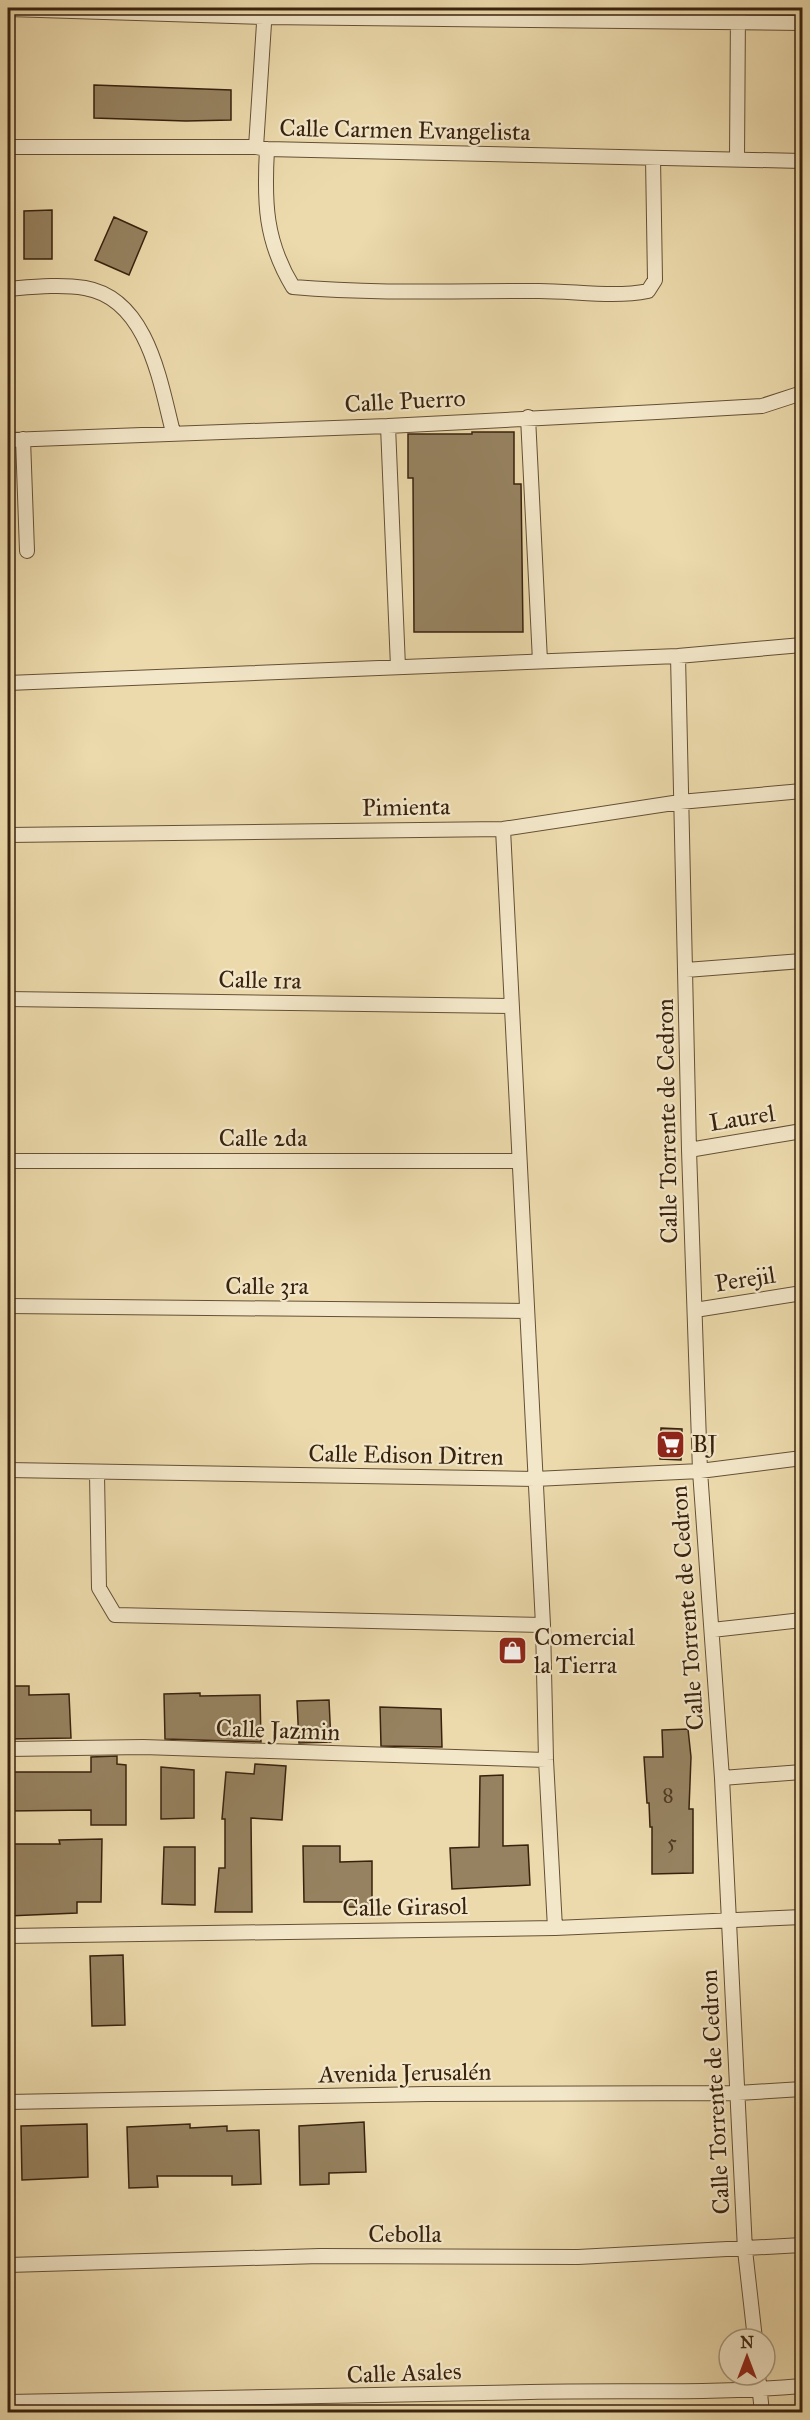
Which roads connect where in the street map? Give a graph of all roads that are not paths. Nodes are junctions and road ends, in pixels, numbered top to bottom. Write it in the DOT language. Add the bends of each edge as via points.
graph roads {
  1 [pos="738,8"];
  2 [pos="8,9"];
  3 [pos="265,12"];
  4 [pos="738,22"];
  5 [pos="802,23"];
  6 [pos="8,147"];
  7 [pos="262,148"];
  8 [pos="653,158"];
  9 [pos="737,160"];
  10 [pos="802,162"];
  11 [pos="8,289"];
  12 [pos="802,393"];
  13 [pos="528,417"];
  14 [pos="388,426"];
  15 [pos="173,432"];
  16 [pos="23,439"];
  17 [pos="8,440"];
  18 [pos="27,551"];
  19 [pos="802,645"];
  20 [pos="678,656"];
  21 [pos="540,662"];
  22 [pos="398,667"];
  23 [pos="8,683"];
  24 [pos="802,790"];
  25 [pos="680,802"];
  26 [pos="503,829"];
  27 [pos="8,835"];
  28 [pos="802,961"];
  29 [pos="686,970"];
  30 [pos="8,999"];
  31 [pos="512,1006"];
  32 [pos="802,1131"];
  33 [pos="689,1149"];
  34 [pos="8,1161"];
  35 [pos="519,1161"];
  36 [pos="802,1293"];
  37 [pos="8,1306"];
  38 [pos="695,1310"];
  39 [pos="526,1311"];
  40 [pos="802,1458"];
  41 [pos="8,1470"];
  42 [pos="700,1471"];
  43 [pos="97,1474"];
  44 [pos="535,1479"];
  45 [pos="802,1620"];
  46 [pos="543,1625"];
  47 [pos="712,1630"];
  48 [pos="8,1749"];
  49 [pos="546,1760"];
  50 [pos="802,1772"];
  51 [pos="723,1778"];
  52 [pos="802,1917"];
  53 [pos="729,1921"];
  54 [pos="555,1928"];
  55 [pos="8,1936"];
  56 [pos="802,2089"];
  57 [pos="738,2093"];
  58 [pos="8,2102"];
  59 [pos="802,2245"];
  60 [pos="745,2250"];
  61 [pos="8,2265"];
  62 [pos="753,2327"];
  63 [pos="802,2386"];
  64 [pos="760,2387"];
  65 [pos="760,2390"];
  66 [pos="8,2402"];
  67 [pos="762,2412"];
  1 -- 4 [label="street"];
  2 -- 3 [label="street"];
  3 -- 4 [label="street"];
  3 -- 7 [label="street"];
  4 -- 5 [label="street"];
  4 -- 9 [label="street"];
  6 -- 7 [label="street, Calle Carmen Evangelista"];
  7 -- 8 [label="street, Calle Carmen Evangelista"];
  7 -- 8 [label="street" via="267,213 278,262 293,287 340,291 584,291 629,295 648,291 655,280"];
  8 -- 9 [label="street, Calle Carmen Evangelista"];
  9 -- 10 [label="street, Calle Carmen Evangelista"];
  11 -- 15 [label="street" via="87,288 108,297 133,317 157,372"];
  12 -- 13 [label="street, Calle Puerro" via="762,406"];
  13 -- 14 [label="street, Calle Puerro"];
  13 -- 21 [label="street"];
  14 -- 15 [label="street, Calle Puerro"];
  14 -- 22 [label="street"];
  15 -- 16 [label="street, Calle Puerro"];
  16 -- 17 [label="street, Calle Puerro"];
  16 -- 18 [label="street"];
  19 -- 20 [label="street"];
  20 -- 21 [label="street"];
  20 -- 25 [label="street, Calle Torrente de Cedron"];
  21 -- 22 [label="street"];
  22 -- 23 [label="street"];
  24 -- 25 [label="street, Pimienta"];
  25 -- 26 [label="street, Pimienta"];
  25 -- 29 [label="street, Calle Torrente de Cedron"];
  26 -- 27 [label="street, Pimienta"];
  26 -- 31 [label="street"];
  28 -- 29 [label="street"];
  29 -- 33 [label="street, Calle Torrente de Cedron"];
  30 -- 31 [label="street, Calle 1ra"];
  31 -- 35 [label="street"];
  32 -- 33 [label="street, Laurel"];
  33 -- 38 [label="street, Calle Torrente de Cedron"];
  34 -- 35 [label="street, Calle 2da"];
  35 -- 39 [label="street"];
  36 -- 38 [label="street, Perejil"];
  37 -- 39 [label="street, Calle 3ra"];
  38 -- 42 [label="street, Calle Torrente de Cedron"];
  39 -- 44 [label="street"];
  40 -- 42 [label="street, Calle Edison Ditren"];
  41 -- 43 [label="street, Calle Edison Ditren"];
  42 -- 44 [label="street, Calle Edison Ditren"];
  42 -- 47 [label="street, Calle Torrente de Cedron"];
  43 -- 44 [label="street, Calle Edison Ditren"];
  43 -- 46 [label="street" via="99,1588 116,1615"];
  44 -- 46 [label="street"];
  45 -- 47 [label="street"];
  46 -- 49 [label="street"];
  47 -- 51 [label="street, Calle Torrente de Cedron"];
  48 -- 49 [label="street, Calle Jazmin" via="143,1747"];
  49 -- 54 [label="street"];
  50 -- 51 [label="street"];
  51 -- 53 [label="street, Calle Torrente de Cedron"];
  52 -- 53 [label="street, Calle Girasol"];
  53 -- 54 [label="street, Calle Girasol"];
  53 -- 57 [label="street, Calle Torrente de Cedron"];
  54 -- 55 [label="street, Calle Girasol"];
  56 -- 57 [label="street, Avenida Jerusalén"];
  57 -- 58 [label="street, Avenida Jerusalén"];
  57 -- 60 [label="street, Calle Torrente de Cedron"];
  59 -- 60 [label="street, Cebolla"];
  60 -- 61 [label="street, Cebolla" via="578,2257 320,2256"];
  60 -- 62 [label="street, Calle Torrente de Cedron"];
  63 -- 65 [label="street, Calle Asales"];
  64 -- 65 [label="street"];
  65 -- 66 [label="street, Calle Asales"];
  65 -- 67 [label="street"];
}
